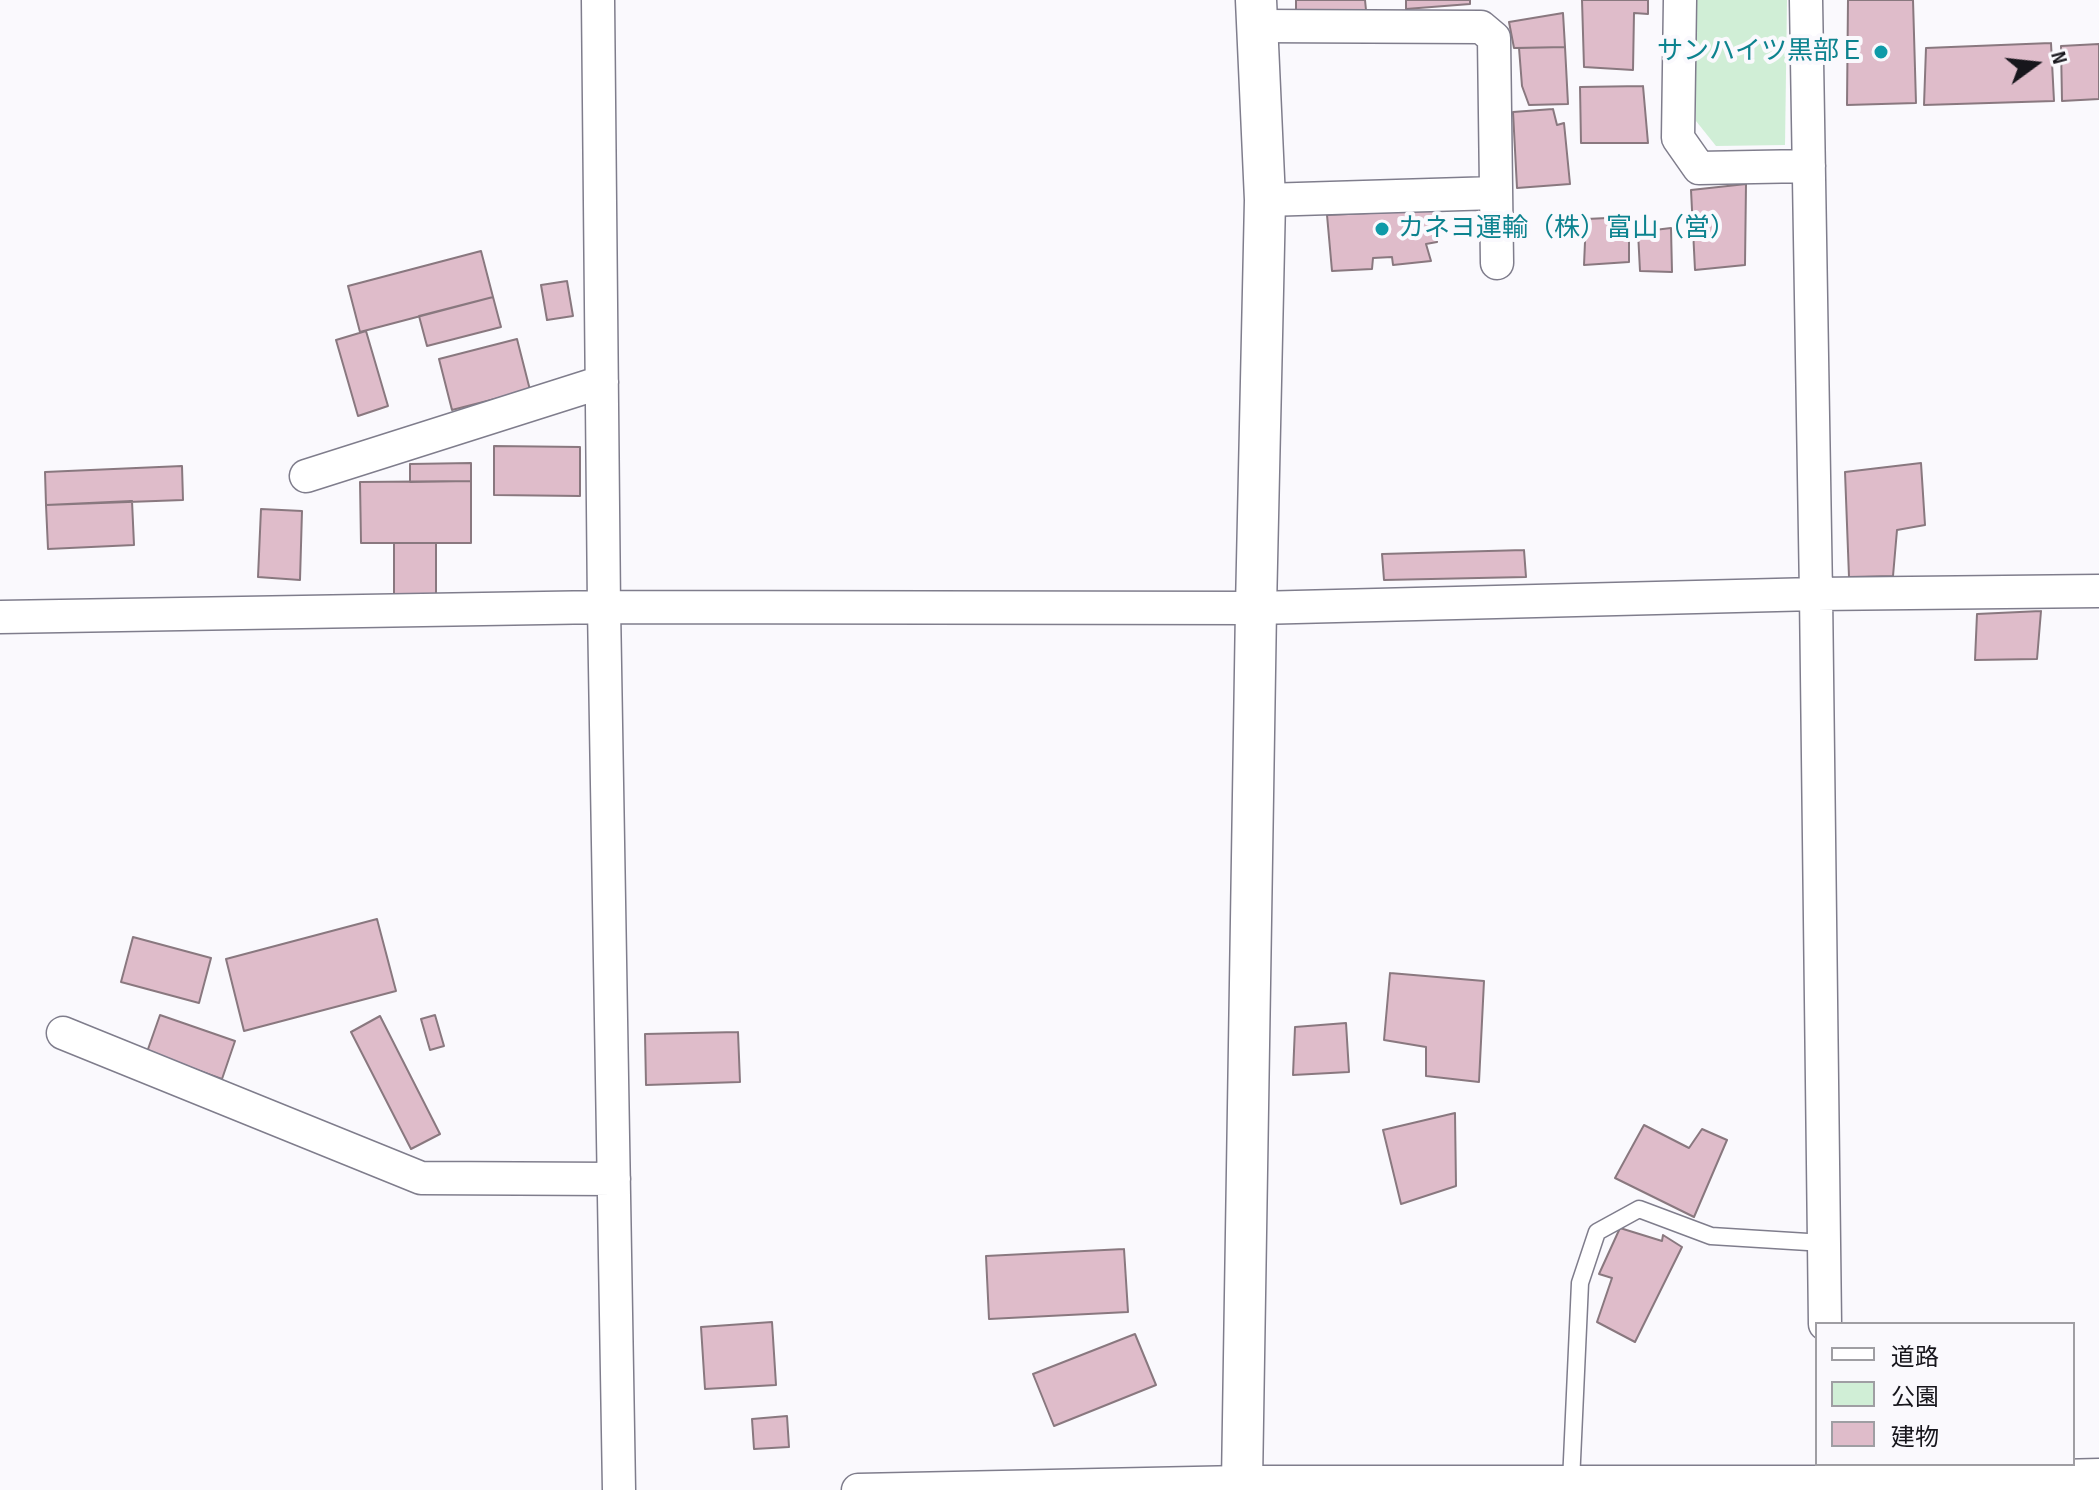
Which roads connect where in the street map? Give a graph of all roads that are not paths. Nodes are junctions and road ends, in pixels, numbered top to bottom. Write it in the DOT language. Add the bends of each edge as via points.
graph roads {
  1 [pos="598,0"];
  2 [pos="1680,0"];
  3 [pos="1806,0"];
  4 [pos="1256,13"];
  5 [pos="1809,166"];
  6 [pos="1496,193"];
  7 [pos="1265,200"];
  8 [pos="1497,263"];
  9 [pos="602,382"];
  10 [pos="306,476"];
  11 [pos="2099,591"];
  12 [pos="1816,594"];
  13 [pos="604,607"];
  14 [pos="1256,608"];
  15 [pos="0,617"];
  16 [pos="63,1033"];
  17 [pos="614,1179"];
  18 [pos="1824,1243"];
  19 [pos="1825,1322"];
  20 [pos="2099,1475"];
  21 [pos="1826,1479"];
  22 [pos="1571,1482"];
  23 [pos="1242,1486"];
  24 [pos="619,1490"];
  25 [pos="858,1490"];
  1 -- 9 [label="street"];
  2 -- 5 [label="street" via="1678,138 1699,168"];
  3 -- 5 [label="street"];
  4 -- 6 [label="street" via="1481,27 1494,38"];
  4 -- 7 [label="street"];
  5 -- 12 [label="street"];
  6 -- 7 [label="street"];
  6 -- 8 [label="street"];
  7 -- 14 [label="street"];
  9 -- 10 [label="street"];
  9 -- 13 [label="street"];
  11 -- 12 [label="street"];
  12 -- 14 [label="street"];
  12 -- 18 [label="street"];
  13 -- 14 [label="street"];
  13 -- 15 [label="street"];
  13 -- 17 [label="street"];
  14 -- 23 [label="street"];
  16 -- 17 [label="street" via="421,1178"];
  17 -- 24 [label="street"];
  18 -- 19 [label="street"];
  18 -- 22 [label="lane" via="1711,1236 1639,1209 1597,1232 1580,1283"];
  20 -- 21 [label="street"];
  21 -- 22 [label="street"];
  22 -- 23 [label="street"];
  23 -- 25 [label="street"];
}
